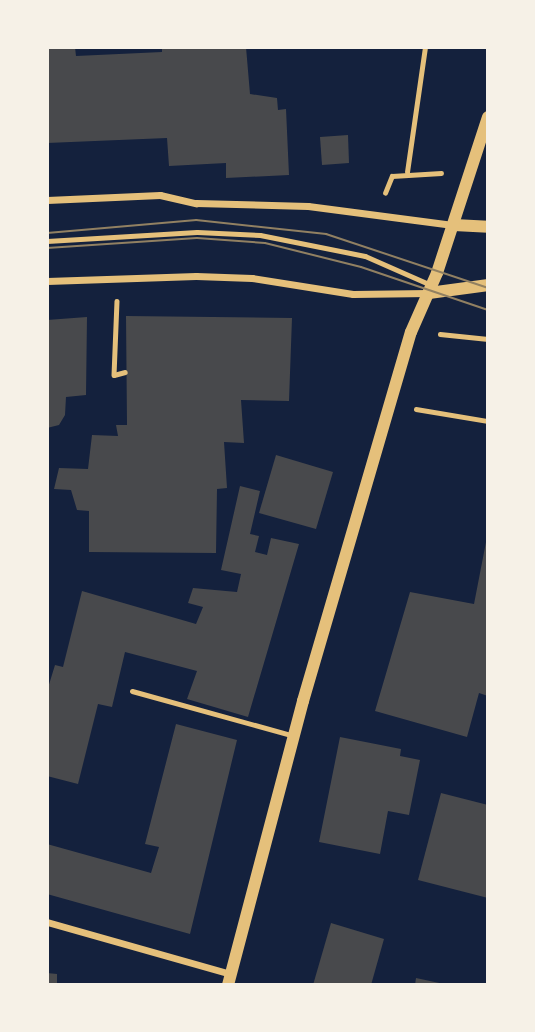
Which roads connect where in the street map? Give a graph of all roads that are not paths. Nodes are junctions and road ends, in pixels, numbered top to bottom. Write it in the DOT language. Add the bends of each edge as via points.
graph roads {
  1 [pos="488,117"];
  2 [pos="47,200"];
  3 [pos="454,225"];
  4 [pos="488,227"];
  5 [pos="47,241"];
  6 [pos="47,281"];
  7 [pos="488,285"];
  8 [pos="430,289"];
  9 [pos="131,691"];
  10 [pos="294,736"];
  11 [pos="47,922"];
  12 [pos="229,979"];
  1 -- 3 [label="street"];
  2 -- 3 [label="street" via="160,195 196,203 308,206"];
  3 -- 4 [label="street"];
  3 -- 8 [label="street"];
  5 -- 8 [label="lane" via="197,232 260,235 365,256"];
  6 -- 8 [label="street" via="252,278 353,294"];
  7 -- 8 [label="street"];
  8 -- 10 [label="street" via="411,332"];
  9 -- 10 [label="lane"];
  10 -- 12 [label="street"];
  11 -- 12 [label="street"];
}
